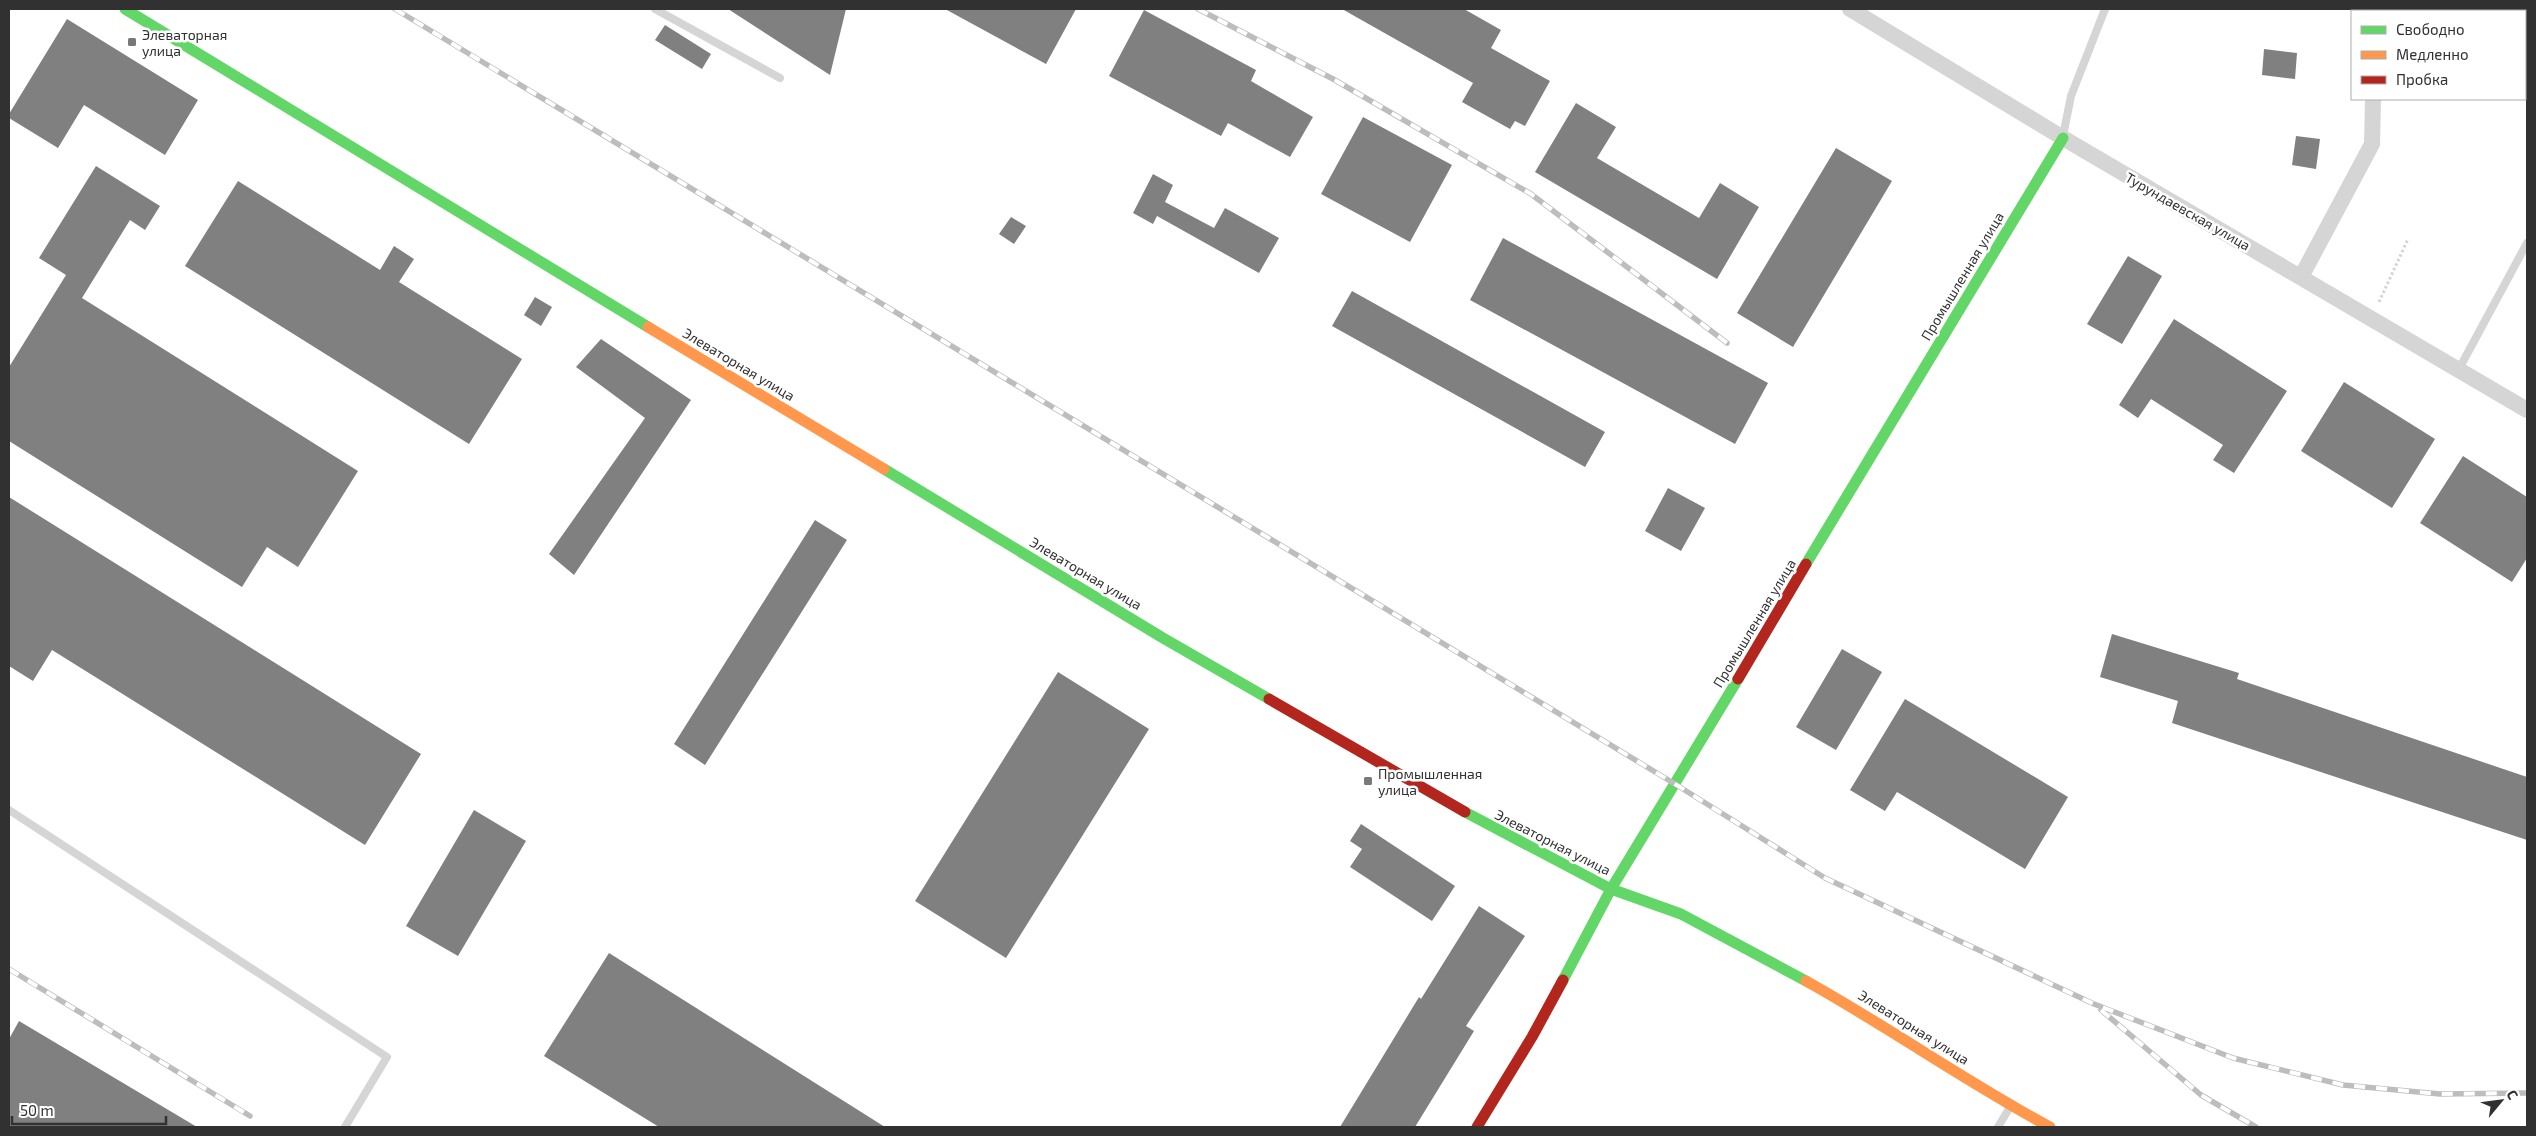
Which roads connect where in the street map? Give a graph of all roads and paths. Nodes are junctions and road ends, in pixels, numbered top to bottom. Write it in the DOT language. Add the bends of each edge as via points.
graph roads {
  1 [pos="125,9"];
  2 [pos="655,9"];
  3 [pos="1850,9"];
  4 [pos="2105,9"];
  5 [pos="780,78"];
  6 [pos="2373,100"];
  7 [pos="2063,138"];
  8 [pos="2408,239"];
  9 [pos="2527,243"];
  10 [pos="2301,277"];
  11 [pos="2371,318"];
  12 [pos="2458,369"];
  13 [pos="2527,410"];
  14 [pos="9,810"];
  15 [pos="1611,889"];
  16 [pos="2011,1106"];
  17 [pos="346,1127"];
  18 [pos="1477,1127"];
  19 [pos="1998,1127"];
  20 [pos="2050,1127"];
  1 -- 15 [label="street, Элеваторная улица" via="1163,638 1501,834"];
  2 -- 5 [label="lane"];
  3 -- 7 [label="street, Турундаевская улица"];
  4 -- 7 [label="lane" via="2071,96"];
  6 -- 10 [label="street" via="2372,144"];
  7 -- 10 [label="street, Турундаевская улица"];
  7 -- 15 [label="street, Промышленная улица"];
  8 -- 11 [label="path"];
  9 -- 12 [label="lane"];
  10 -- 11 [label="street, Турундаевская улица"];
  11 -- 12 [label="street, Турундаевская улица"];
  12 -- 13 [label="street, Турундаевская улица"];
  14 -- 17 [label="lane" via="387,1057"];
  15 -- 16 [label="street, Элеваторная улица" via="1681,914 1840,999"];
  15 -- 18 [label="street, Промышленная улица" via="1532,1037"];
  16 -- 19 [label="lane"];
  16 -- 20 [label="street, Элеваторная улица"];
}
